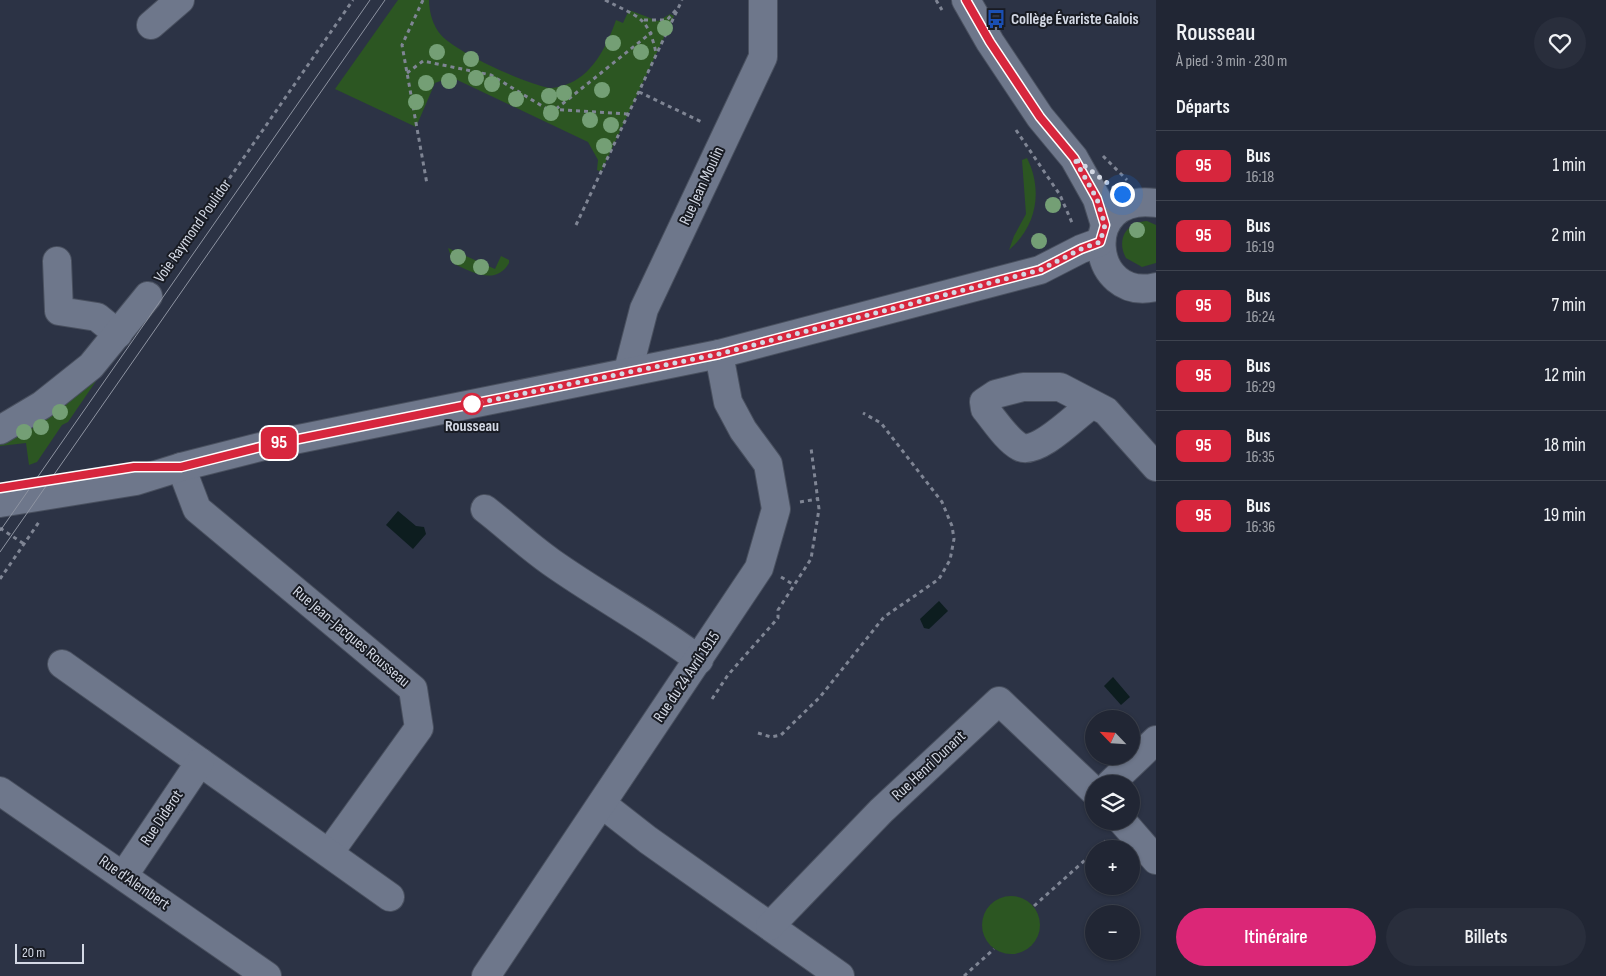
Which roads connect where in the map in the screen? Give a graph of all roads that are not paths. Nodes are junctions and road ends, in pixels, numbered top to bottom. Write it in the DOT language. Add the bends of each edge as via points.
graph roads {
  1 [pos="180,0"];
  2 [pos="764,0"];
  3 [pos="966,0"];
  4 [pos="152,25"];
  5 [pos="1074,158"];
  6 [pos="1144,203"];
  7 [pos="1103,234"];
  8 [pos="57,262"];
  9 [pos="1040,270"];
  10 [pos="1111,273"];
  11 [pos="1153,291"];
  12 [pos="148,296"];
  13 [pos="118,334"];
  14 [pos="719,354"];
  15 [pos="628,371"];
  16 [pos="1092,404"];
  17 [pos="0,430"];
  18 [pos="181,467"];
  19 [pos="1156,467"];
  20 [pos="0,488"];
  21 [pos="0,503"];
  22 [pos="485,509"];
  23 [pos="699,660"];
  24 [pos="62,664"];
  25 [pos="1156,740"];
  26 [pos="200,762"];
  27 [pos="1119,775"];
  28 [pos="1085,782"];
  29 [pos="0,792"];
  30 [pos="602,804"];
  31 [pos="1130,830"];
  32 [pos="329,853"];
  33 [pos="1156,860"];
  34 [pos="124,875"];
  35 [pos="390,897"];
  36 [pos="770,926"];
  37 [pos="267,976"];
  38 [pos="486,976"];
  39 [pos="840,976"];
  1 -- 4 [label="street"];
  2 -- 15 [label="street, Rue Jean Moulin" via="764,57 644,309"];
  3 -- 5 [label="street" via="1040,117"];
  5 -- 6 [label="street"];
  5 -- 7 [label="street" via="1097,199"];
  6 -- 7 [label="street" via="1112,215"];
  7 -- 9 [label="street"];
  7 -- 10 [label="street" via="1106,265"];
  8 -- 13 [label="street" via="59,311 97,317"];
  9 -- 10 [label="street"];
  9 -- 14 [label="street"];
  10 -- 11 [label="street" via="1130,287"];
  12 -- 13 [label="street, Voie Raymond Poulidor"];
  13 -- 17 [label="street, Voie Raymond Poulidor" via="91,366 42,405"];
  14 -- 15 [label="street"];
  14 -- 23 [label="street, Rue du 24 Avril 1915" via="728,402 743,430 768,464 776,509 759,568"];
  15 -- 18 [label="street" via="273,444"];
  16 -- 19 [label="street" via="1106,411"];
  18 -- 20 [label="street" via="134,467"];
  18 -- 21 [label="street" via="136,481"];
  18 -- 32 [label="street, Rue Jean-Jacques Rousseau" via="197,509 413,689 419,728"];
  22 -- 23 [label="street" via="550,561 668,636"];
  23 -- 30 [label="street, Rue du 24 Avril 1915"];
  24 -- 26 [label="street"];
  25 -- 27 [label="street"];
  26 -- 32 [label="street"];
  26 -- 34 [label="street, Rue Diderot"];
  28 -- 36 [label="street, Rue Henri Dunant" via="999,701 881,811"];
  29 -- 34 [label="street, Rue d'Alembert"];
  30 -- 36 [label="street"];
  30 -- 38 [label="street, Rue du 24 Avril 1915"];
  31 -- 33 [label="street"];
  32 -- 35 [label="street"];
  34 -- 37 [label="street, Rue d'Alembert"];
  36 -- 39 [label="street"];
}
